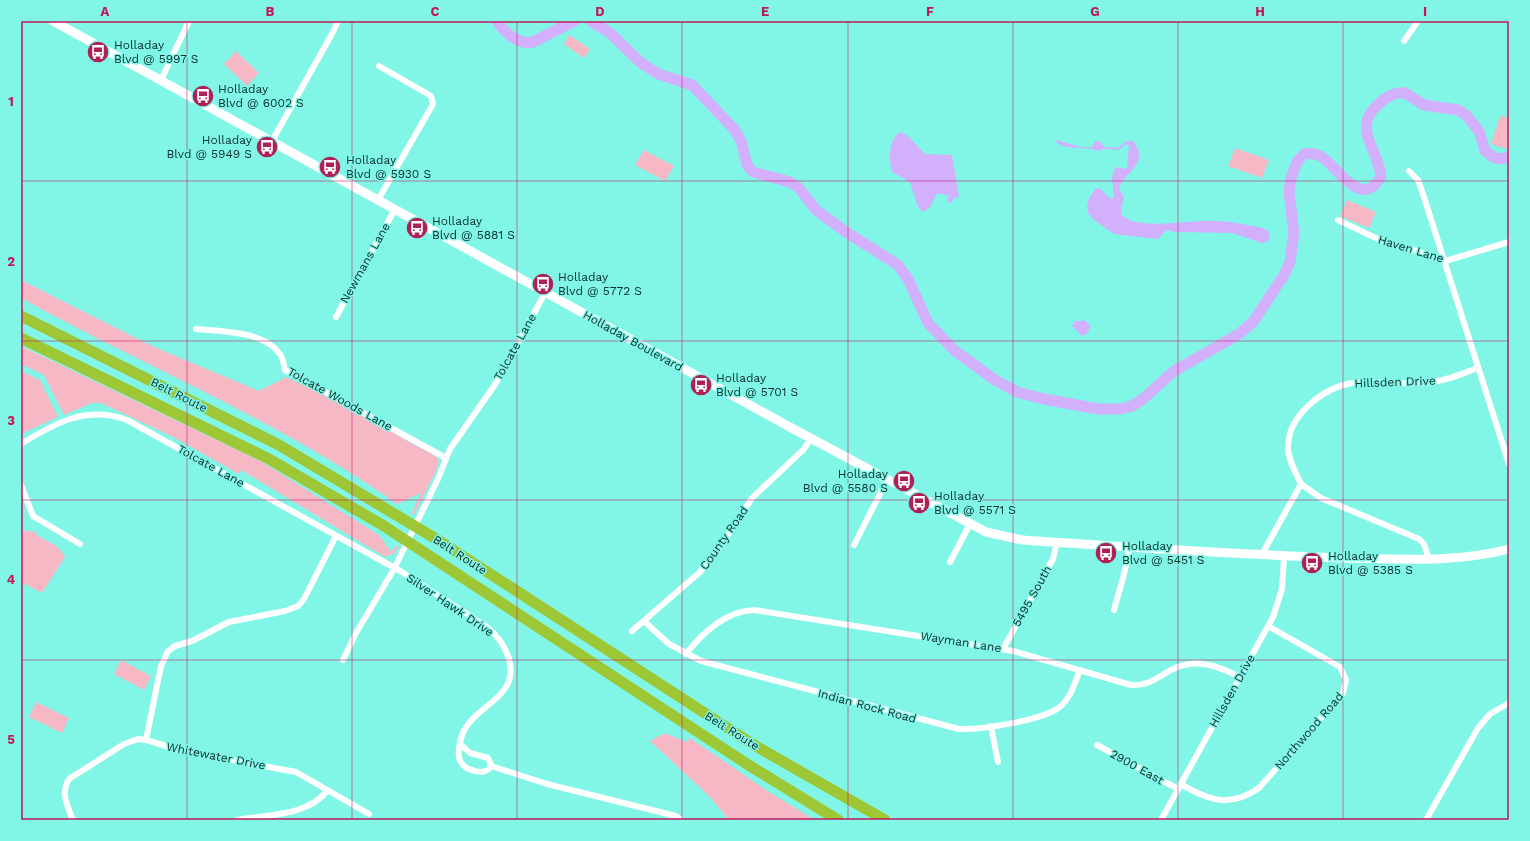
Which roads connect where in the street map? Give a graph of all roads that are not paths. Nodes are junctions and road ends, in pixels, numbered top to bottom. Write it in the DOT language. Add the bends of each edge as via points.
graph roads {
  1 [pos="53,21"];
  2 [pos="189,21"];
  3 [pos="338,21"];
  4 [pos="1418,21"];
  5 [pos="1404,41"];
  6 [pos="379,66"];
  7 [pos="161,80"];
  8 [pos="272,141"];
  9 [pos="1408,171"];
  10 [pos="378,200"];
  11 [pos="395,209"];
  12 [pos="1338,220"];
  13 [pos="1509,242"];
  14 [pos="1445,261"];
  15 [pos="545,293"];
  16 [pos="21,311"];
  17 [pos="21,316"];
  18 [pos="336,317"];
  19 [pos="196,329"];
  20 [pos="21,338"];
  21 [pos="67,338"];
  22 [pos="1477,368"];
  23 [pos="811,439"];
  24 [pos="21,444"];
  25 [pos="446,458"];
  26 [pos="1509,464"];
  27 [pos="887,480"];
  28 [pos="1301,484"];
  29 [pos="21,485"];
  30 [pos="970,524"];
  31 [pos="336,536"];
  32 [pos="1057,542"];
  33 [pos="80,544"];
  34 [pos="854,545"];
  35 [pos="1129,547"];
  36 [pos="1509,549"];
  37 [pos="1261,556"];
  38 [pos="1284,556"];
  39 [pos="1430,559"];
  40 [pos="950,562"];
  41 [pos="394,569"];
  42 [pos="1114,610"];
  43 [pos="645,622"];
  44 [pos="1268,626"];
  45 [pos="632,631"];
  46 [pos="1003,649"];
  47 [pos="686,654"];
  48 [pos="343,660"];
  49 [pos="1080,670"];
  50 [pos="1240,677"];
  51 [pos="1509,703"];
  52 [pos="991,726"];
  53 [pos="146,740"];
  54 [pos="460,744"];
  55 [pos="1098,746"];
  56 [pos="998,762"];
  57 [pos="491,766"];
  58 [pos="1179,787"];
  59 [pos="327,791"];
  60 [pos="369,814"];
  61 [pos="73,820"];
  62 [pos="237,820"];
  63 [pos="681,820"];
  64 [pos="838,820"];
  65 [pos="885,820"];
  66 [pos="1161,820"];
  67 [pos="1426,820"];
  1 -- 7 [label="main road, Holladay Boulevard"];
  2 -- 7 [label="street"];
  3 -- 8 [label="street"];
  4 -- 5 [label="street"];
  6 -- 10 [label="street" via="431,96 433,104"];
  7 -- 8 [label="main road, Holladay Boulevard"];
  8 -- 10 [label="main road, Holladay Boulevard"];
  9 -- 14 [label="street" via="1418,180"];
  10 -- 11 [label="main road, Holladay Boulevard"];
  11 -- 15 [label="main road, Holladay Boulevard"];
  11 -- 18 [label="street, Newmans Lane"];
  12 -- 14 [label="street, Haven Lane" via="1382,241"];
  13 -- 14 [label="street, Haven Lane"];
  14 -- 22 [label="street"];
  15 -- 23 [label="main road, Holladay Boulevard"];
  15 -- 25 [label="street, Tolcate Lane" via="496,383 456,439"];
  16 -- 21 [label="highway"];
  17 -- 21 [label="highway, Belt Route"];
  19 -- 25 [label="street, Tolcate Woods Lane" via="242,334 262,341 279,352 285,370"];
  20 -- 64 [label="highway, Belt Route" via="269,459 384,526 747,764"];
  21 -- 65 [label="highway, Belt Route" via="279,445 438,540 754,745"];
  22 -- 26 [label="street"];
  22 -- 28 [label="street, Hillsden Drive" via="1436,382 1353,383 1325,393 1302,412 1290,436 1289,454"];
  23 -- 27 [label="main road, Holladay Boulevard"];
  23 -- 43 [label="street, County Road" via="752,498 721,546 700,572"];
  24 -- 31 [label="street, Tolcate Lane" via="76,416 96,414 119,417"];
  25 -- 41 [label="street, Tolcate Lane"];
  27 -- 30 [label="main road, Holladay Boulevard"];
  27 -- 34 [label="street"];
  28 -- 37 [label="street"];
  28 -- 39 [label="street" via="1321,498 1419,539"];
  29 -- 33 [label="street" via="34,516"];
  30 -- 32 [label="main road, Holladay Boulevard" via="1000,536"];
  30 -- 40 [label="street"];
  31 -- 41 [label="street, Tolcate Lane"];
  31 -- 53 [label="street" via="298,606 229,622 168,651 161,666"];
  32 -- 35 [label="main road, Holladay Boulevard"];
  32 -- 46 [label="street, 5495 South" via="1053,559"];
  35 -- 37 [label="main road, Holladay Boulevard"];
  35 -- 42 [label="street" via="1126,572"];
  36 -- 39 [label="main road, Holladay Boulevard" via="1470,557"];
  37 -- 38 [label="main road, Holladay Boulevard"];
  38 -- 39 [label="main road, Holladay Boulevard"];
  38 -- 44 [label="street, Hillsden Drive" via="1280,596"];
  41 -- 48 [label="street, Tolcate Lane"];
  41 -- 54 [label="street, Silver Hawk Drive" via="487,627 496,635 506,652 510,671 507,686 498,698 470,721 462,734"];
  43 -- 45 [label="street, County Road"];
  43 -- 47 [label="street, Indian Rock Road" via="669,644"];
  44 -- 50 [label="street, Hillsden Drive"];
  44 -- 58 [label="street, Northwood Road" via="1340,667 1346,680 1343,693 1262,785 1250,794 1241,799 1219,801"];
  46 -- 47 [label="street, Wayman Lane" via="754,610 736,613 726,618 700,638"];
  46 -- 49 [label="street, Wayman Lane"];
  47 -- 52 [label="street, Indian Rock Road" via="701,661 948,728"];
  49 -- 50 [label="street, Wayman Lane" via="1131,685 1147,684 1176,668 1195,663 1215,665"];
  49 -- 52 [label="street, Indian Rock Road" via="1069,697 1057,709 1037,717"];
  50 -- 58 [label="street, Hillsden Drive"];
  51 -- 67 [label="street" via="1494,711 1478,728"];
  52 -- 56 [label="street"];
  53 -- 59 [label="street, Whitewater Drive" via="190,753 291,770"];
  53 -- 61 [label="street" via="138,739 124,744 69,779 65,786 65,796"];
  54 -- 57 [label="street, Silver Hawk Drive" via="470,752 488,758"];
  54 -- 57 [label="street, Silver Hawk Drive" via="459,758 464,767 484,772"];
  55 -- 58 [label="street, 2900 East"];
  57 -- 63 [label="street, Silver Hawk Drive" via="547,784 676,816"];
  58 -- 66 [label="street, Hillsden Drive"];
  59 -- 60 [label="street, Whitewater Drive"];
  59 -- 62 [label="street" via="316,802 300,810"];
}
